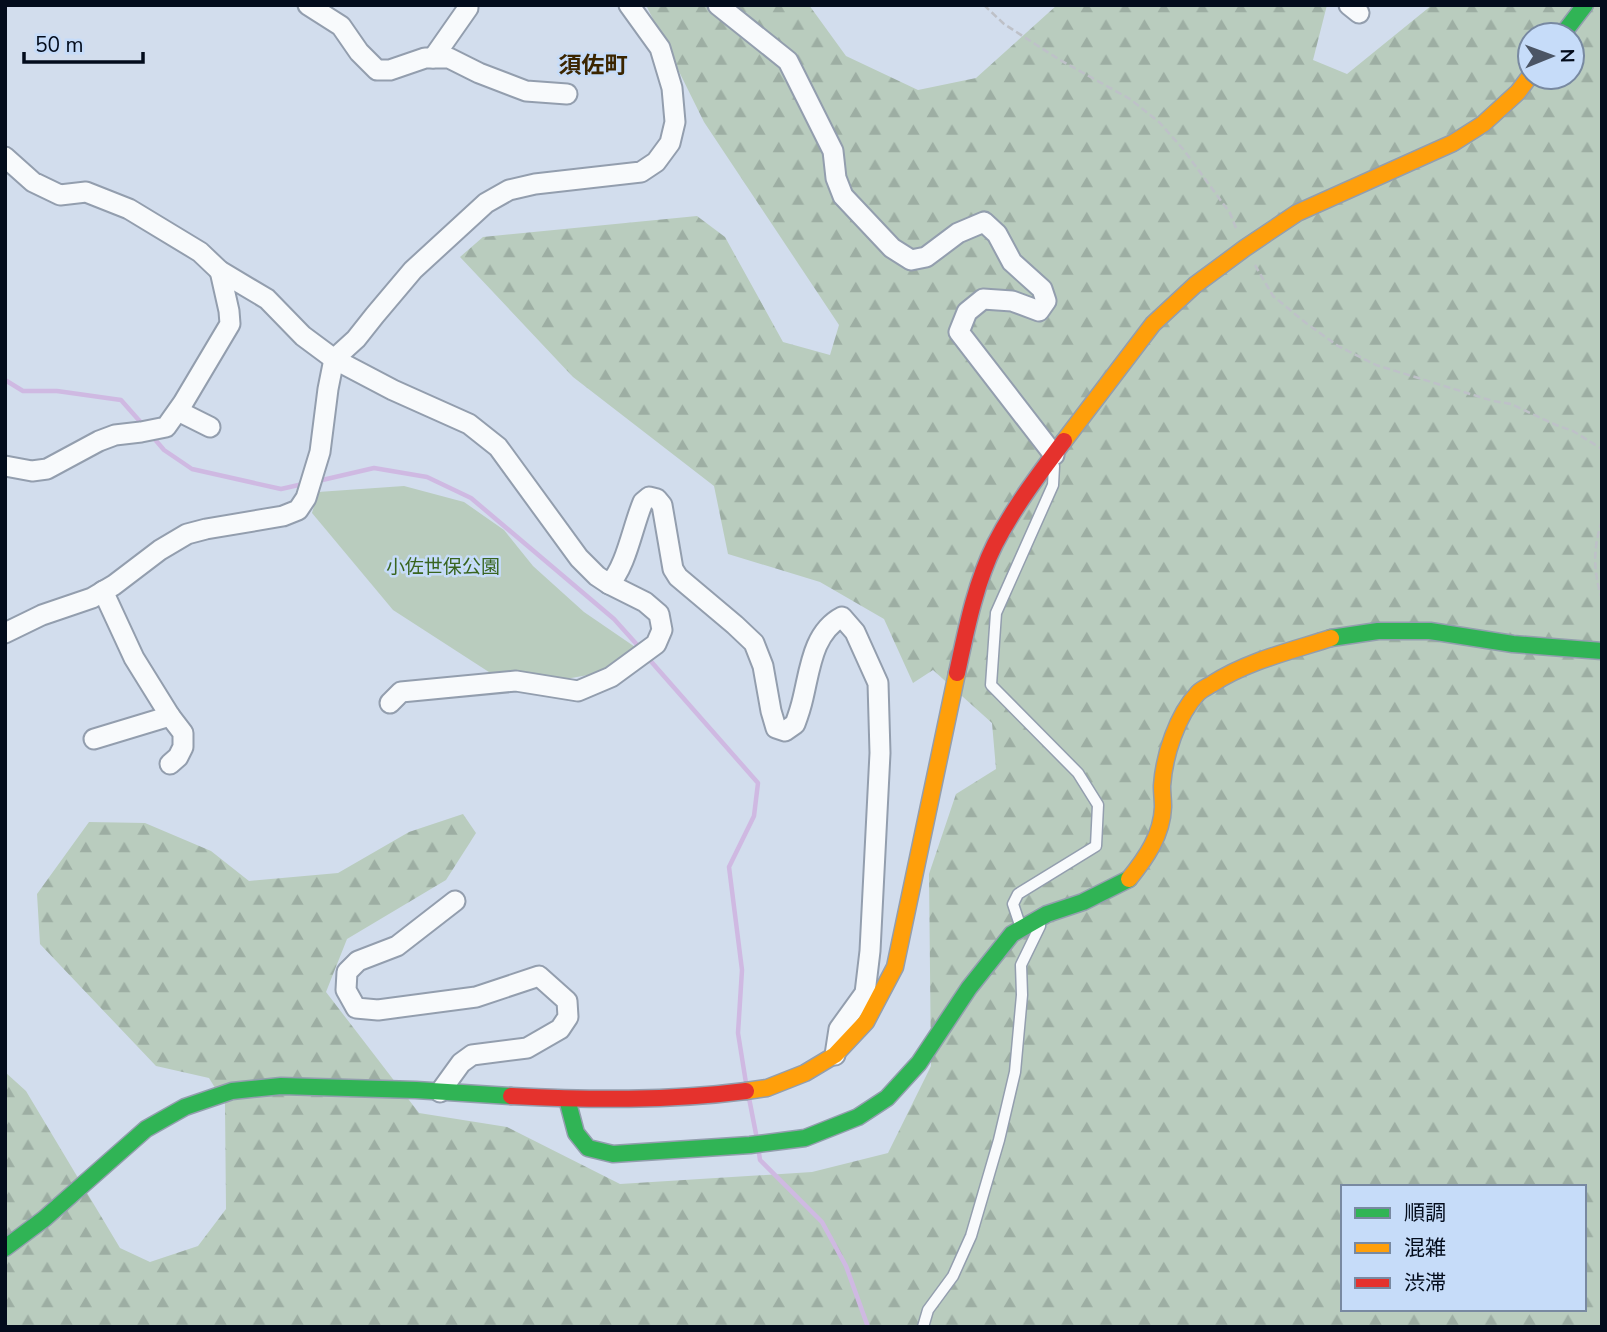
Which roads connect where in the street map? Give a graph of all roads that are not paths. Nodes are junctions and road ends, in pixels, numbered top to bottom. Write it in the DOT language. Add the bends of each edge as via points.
graph roads {
  1 [pos="308,5"];
  2 [pos="629,5"];
  3 [pos="718,5"];
  4 [pos="1585,5"];
  5 [pos="468,8"];
  6 [pos="1573,21"];
  7 [pos="433,58"];
  8 [pos="1519,91"];
  9 [pos="567,94"];
  10 [pos="5,158"];
  11 [pos="220,271"];
  12 [pos="334,359"];
  13 [pos="178,411"];
  14 [pos="210,427"];
  15 [pos="1054,455"];
  16 [pos="5,466"];
  17 [pos="608,584"];
  18 [pos="103,592"];
  19 [pos="5,633"];
  20 [pos="1602,651"];
  21 [pos="390,703"];
  22 [pos="170,716"];
  23 [pos="94,739"];
  24 [pos="170,764"];
  25 [pos="455,901"];
  26 [pos="1047,914"];
  27 [pos="1021,929"];
  28 [pos="835,1055"];
  29 [pos="440,1091"];
  30 [pos="567,1100"];
  31 [pos="5,1248"];
  32 [pos="923,1327"];
  1 -- 7 [label="street" via="341,26 377,70"];
  2 -- 12 [label="street" via="660,48 672,88 675,122 670,143 656,162 641,172 509,190 486,203 413,271"];
  3 -- 15 [label="street" via="788,61 833,151 843,196 892,248 911,260 926,257 958,233 984,222 997,234 1012,262 1042,289 1046,301 1039,311 1012,301 983,299 967,312 959,331"];
  4 -- 6 [label="street"];
  5 -- 7 [label="street"];
  7 -- 9 [label="street" via="449,58 526,91"];
  8 -- 15 [label="street" via="1453,143 1297,213 1195,285 1153,324"];
  10 -- 11 [label="street" via="33,183 60,195 86,192 129,209 200,252"];
  11 -- 12 [label="street" via="267,299 303,336"];
  11 -- 13 [label="street" via="230,324"];
  12 -- 17 [label="street" via="468,424 498,447 579,558"];
  12 -- 18 [label="street" via="320,452 298,510 187,534"];
  13 -- 14 [label="street"];
  13 -- 16 [label="street" via="166,427 115,435 47,469"];
  15 -- 27 [label="lane" via="1053,485 996,613 991,685 1078,773 1098,805 1096,846 1018,894 1013,904"];
  15 -- 28 [label="street" via="1027,489 994,546 977,590 895,967 866,1022"];
  17 -- 21 [label="street" via="645,602 659,614 662,630 653,647 611,677 578,691 516,681 401,692"];
  17 -- 28 [label="street" via="614,579 643,502 649,497 657,499 662,505 673,569 754,643 776,727 785,731 795,724 822,634 842,617 855,632 878,683 880,753 865,993 839,1029"];
  18 -- 19 [label="street"];
  18 -- 22 [label="street" via="134,658"];
  20 -- 26 [label="street" via="1430,631 1378,631 1332,638 1227,674 1199,692 1170,740 1163,810 1146,858 1129,879"];
  22 -- 23 [label="street"];
  22 -- 24 [label="street" via="183,733 183,747"];
  25 -- 29 [label="street" via="397,946 358,961 347,972 346,990 356,1008 378,1010 476,997 538,976 567,1001 568,1017 560,1029 527,1048 472,1055"];
  26 -- 27 [label="street"];
  26 -- 32 [label="lane" via="1021,965 1015,1072 971,1236 953,1276 928,1310"];
  27 -- 30 [label="street" via="992,957 919,1063 887,1098 828,1130 768,1143 613,1154 588,1148 576,1133"];
  28 -- 30 [label="street" via="766,1088 635,1101"];
  29 -- 30 [label="street"];
  29 -- 31 [label="street" via="281,1086 232,1091 185,1107 146,1129"];
}
